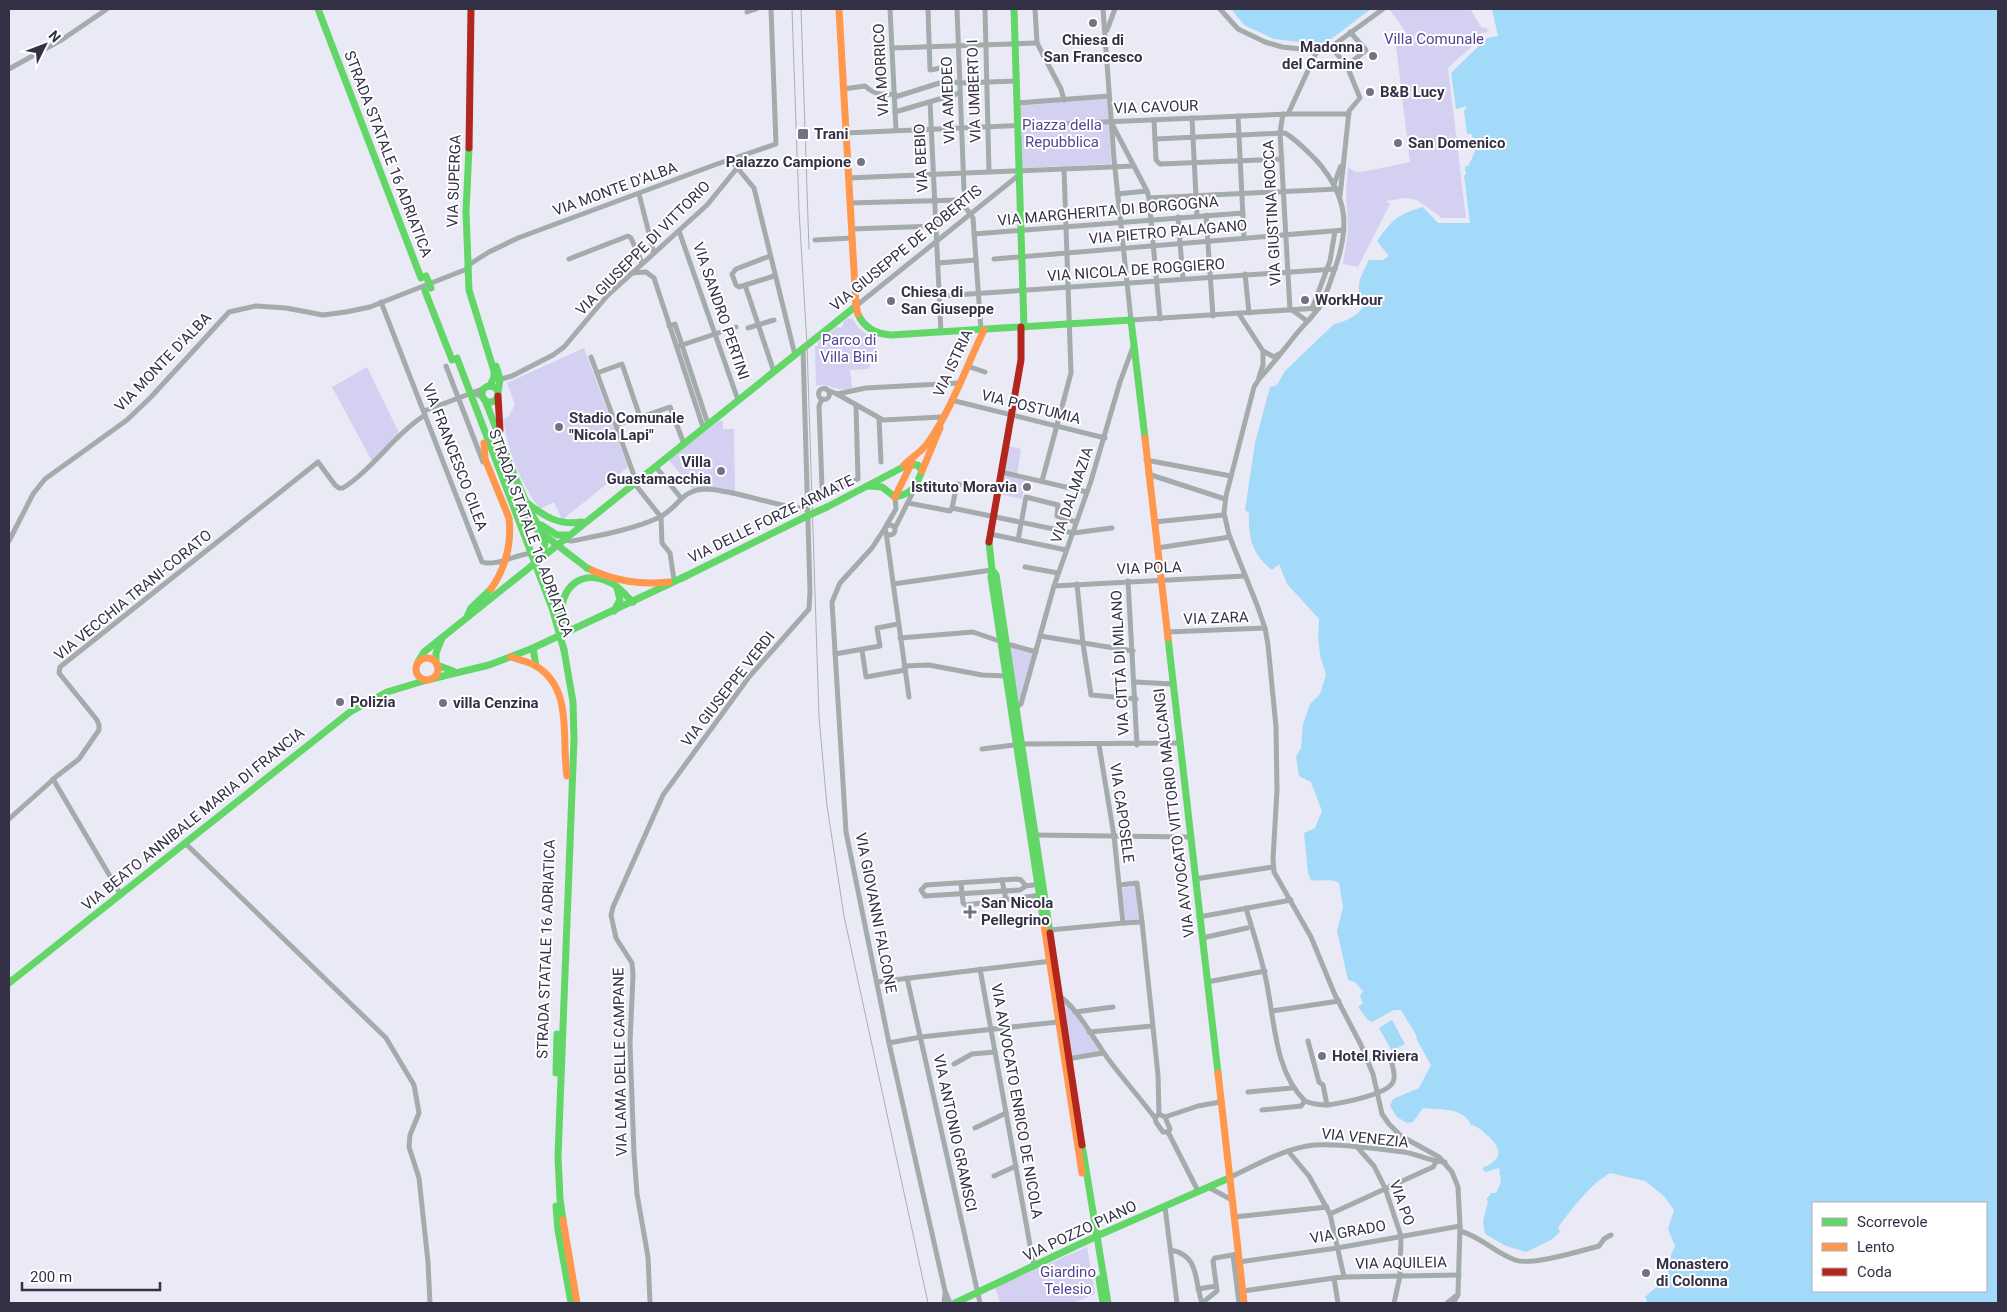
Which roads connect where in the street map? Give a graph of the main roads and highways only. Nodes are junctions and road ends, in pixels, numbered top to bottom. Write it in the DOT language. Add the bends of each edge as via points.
graph roads {
  1 [pos="318,9"];
  2 [pos="324,9"];
  3 [pos="471,9"];
  4 [pos="839,9"];
  5 [pos="1014,9"];
  6 [pos="423,277"];
  7 [pos="856,306"];
  8 [pos="1023,327"];
  9 [pos="982,330"];
  10 [pos="488,350"];
  11 [pos="452,361"];
  12 [pos="489,385"];
  13 [pos="499,388"];
  14 [pos="483,399"];
  15 [pos="947,409"];
  16 [pos="500,438"];
  17 [pos="484,443"];
  18 [pos="910,463"];
  19 [pos="922,471"];
  20 [pos="868,486"];
  21 [pos="901,486"];
  22 [pos="913,490"];
  23 [pos="895,497"];
  24 [pos="527,503"];
  25 [pos="535,519"];
  26 [pos="583,522"];
  27 [pos="558,523"];
  28 [pos="565,537"];
  29 [pos="542,556"];
  30 [pos="686,576"];
  31 [pos="672,581"];
  32 [pos="619,584"];
  33 [pos="648,594"];
  34 [pos="633,602"];
  35 [pos="614,611"];
  36 [pos="467,617"];
  37 [pos="444,636"];
  38 [pos="1004,644"];
  39 [pos="534,648"];
  40 [pos="564,653"];
  41 [pos="511,657"];
  42 [pos="417,663"];
  43 [pos="437,663"];
  44 [pos="536,666"];
  45 [pos="459,671"];
  46 [pos="429,680"];
  47 [pos="401,686"];
  48 [pos="1014,708"];
  49 [pos="566,776"];
  50 [pos="1042,895"];
  51 [pos="1052,961"];
  52 [pos="9,983"];
  53 [pos="1067,1058"];
  54 [pos="1228,1178"];
  55 [pos="1095,1238"];
  56 [pos="959,1302"];
  57 [pos="570,1303"];
  58 [pos="577,1303"];
  59 [pos="1103,1303"];
  60 [pos="1108,1303"];
  61 [pos="1244,1303"];
  1 -- 6 [label="main road, STRADA STATALE 16 ADRIATICA"];
  2 -- 6 [label="main road, STRADA STATALE 16 ADRIATICA"];
  3 -- 10 [label="main road, VIA SUPERGA" via="467,267 471,299"];
  4 -- 7 [label="main road"];
  5 -- 8 [label="main road"];
  6 -- 11 [label="main road, STRADA STATALE 16 ADRIATICA"];
  7 -- 9 [label="main road" via="863,323 880,334"];
  7 -- 26 [label="main road, VIA GIUSEPPE DE ROBERTIS"];
  8 -- 9 [label="main road"];
  8 -- 38 [label="main road" via="1022,360 989,548 991,577"];
  8 -- 54 [label="main road, VIA AVVOCATO VITTORIO MALCANGI" via="1131,320"];
  9 -- 15 [label="main road, VIA ISTRIA"];
  10 -- 12 [label="main road, VIA SUPERGA" via="494,371"];
  10 -- 13 [label="main road, VIA SUPERGA"];
  11 -- 17 [label="main road, STRADA STATALE 16 ADRIATICA"];
  11 -- 32 [label="main road, bridge" via="521,513 530,524 587,568"];
  11 -- 40 [label="main road, STRADA STATALE 16 ADRIATICA, bridge" via="462,375 552,608"];
  12 -- 13 [label="main road"];
  12 -- 14 [label="main road, VIA SUPERGA" via="482,392"];
  13 -- 14 [label="main road" via="493,402"];
  13 -- 16 [label="main road, VIA SUPERGA"];
  14 -- 16 [label="main road, VIA SUPERGA"];
  15 -- 18 [label="main road, VIA ISTRIA" via="926,445"];
  15 -- 19 [label="main road, VIA ISTRIA"];
  16 -- 24 [label="main road, VIA SUPERGA"];
  17 -- 36 [label="main road, bridge" via="485,458 509,518 508,555 505,568"];
  17 -- 40 [label="main road, STRADA STATALE 16 ADRIATICA, bridge"];
  18 -- 19 [label="main road" via="918,465"];
  18 -- 20 [label="main road, VIA DELLE FORZE ARMATE"];
  18 -- 21 [label="main road, VIA ISTRIA"];
  19 -- 22 [label="main road, VIA ISTRIA"];
  20 -- 23 [label="main road, VIA DELLE FORZE ARMATE" via="882,487"];
  20 -- 30 [label="main road, VIA DELLE FORZE ARMATE, bridge"];
  21 -- 22 [label="main road" via="906,492"];
  21 -- 23 [label="main road, VIA ISTRIA"];
  22 -- 23 [label="main road"];
  24 -- 25 [label="main road, VIA SUPERGA"];
  24 -- 27 [label="main road"];
  25 -- 28 [label="main road, VIA SUPERGA" via="546,529"];
  25 -- 29 [label="main road, VIA SUPERGA" via="545,543"];
  26 -- 27 [label="main road"];
  26 -- 28 [label="main road, VIA GIUSEPPE DE ROBERTIS"];
  27 -- 28 [label="main road"];
  28 -- 29 [label="main road, VIA GIUSEPPE DE ROBERTIS"];
  29 -- 36 [label="main road, VIA GIUSEPPE DE ROBERTIS"];
  30 -- 31 [label="main road, VIA DELLE FORZE ARMATE"];
  30 -- 33 [label="main road, VIA DELLE FORZE ARMATE"];
  31 -- 32 [label="main road"];
  31 -- 33 [label="main road, VIA DELLE FORZE ARMATE"];
  32 -- 34 [label="main road" via="631,591"];
  32 -- 35 [label="main road" via="620,600"];
  32 -- 40 [label="main road" via="596,577 577,581 566,592 560,612"];
  33 -- 34 [label="main road, VIA DELLE FORZE ARMATE"];
  34 -- 35 [label="main road, VIA DELLE FORZE ARMATE"];
  35 -- 39 [label="main road, VIA DELLE FORZE ARMATE"];
  36 -- 37 [label="main road"];
  37 -- 42 [label="main road" via="424,652"];
  37 -- 43 [label="main road" via="439,645"];
  38 -- 48 [label="main road"];
  38 -- 48 [label="main road" via="1006,676"];
  39 -- 41 [label="main road, VIA DELLE FORZE ARMATE"];
  39 -- 44 [label="main road"];
  40 -- 49 [label="main road, STRADA STATALE 16 ADRIATICA" via="568,730"];
  40 -- 58 [label="main road, STRADA STATALE 16 ADRIATICA" via="573,702 574,739 558,1157 560,1199"];
  41 -- 44 [label="main road"];
  41 -- 45 [label="main road, VIA DELLE FORZE ARMATE"];
  42 -- 43 [label="main road" via="427,658"];
  42 -- 46 [label="main road" via="418,675"];
  42 -- 47 [label="main road"];
  43 -- 45 [label="main road, VIA DELLE FORZE ARMATE" via="448,671"];
  43 -- 46 [label="main road" via="438,672"];
  44 -- 49 [label="main road" via="555,684 561,696"];
  45 -- 46 [label="main road, VIA DELLE FORZE ARMATE"];
  46 -- 47 [label="main road, VIA BEATO ANNIBALE MARIA DI FRANCIA"];
  47 -- 52 [label="main road, VIA BEATO ANNIBALE MARIA DI FRANCIA" via="364,702 350,712"];
  48 -- 50 [label="main road"];
  49 -- 57 [label="main road, STRADA STATALE 16 ADRIATICA" via="553,1155 558,1230"];
  50 -- 51 [label="main road"];
  50 -- 51 [label="main road" via="1050,930"];
  51 -- 53 [label="main road"];
  51 -- 53 [label="main road" via="1058,1022"];
  53 -- 55 [label="main road"];
  54 -- 55 [label="main road, VIA POZZO PIANO"];
  54 -- 61 [label="main road, VIA AVVOCATO VITTORIO MALCANGI"];
  55 -- 56 [label="main road, VIA POZZO PIANO"];
  55 -- 59 [label="main road"];
  55 -- 60 [label="main road"];
}
